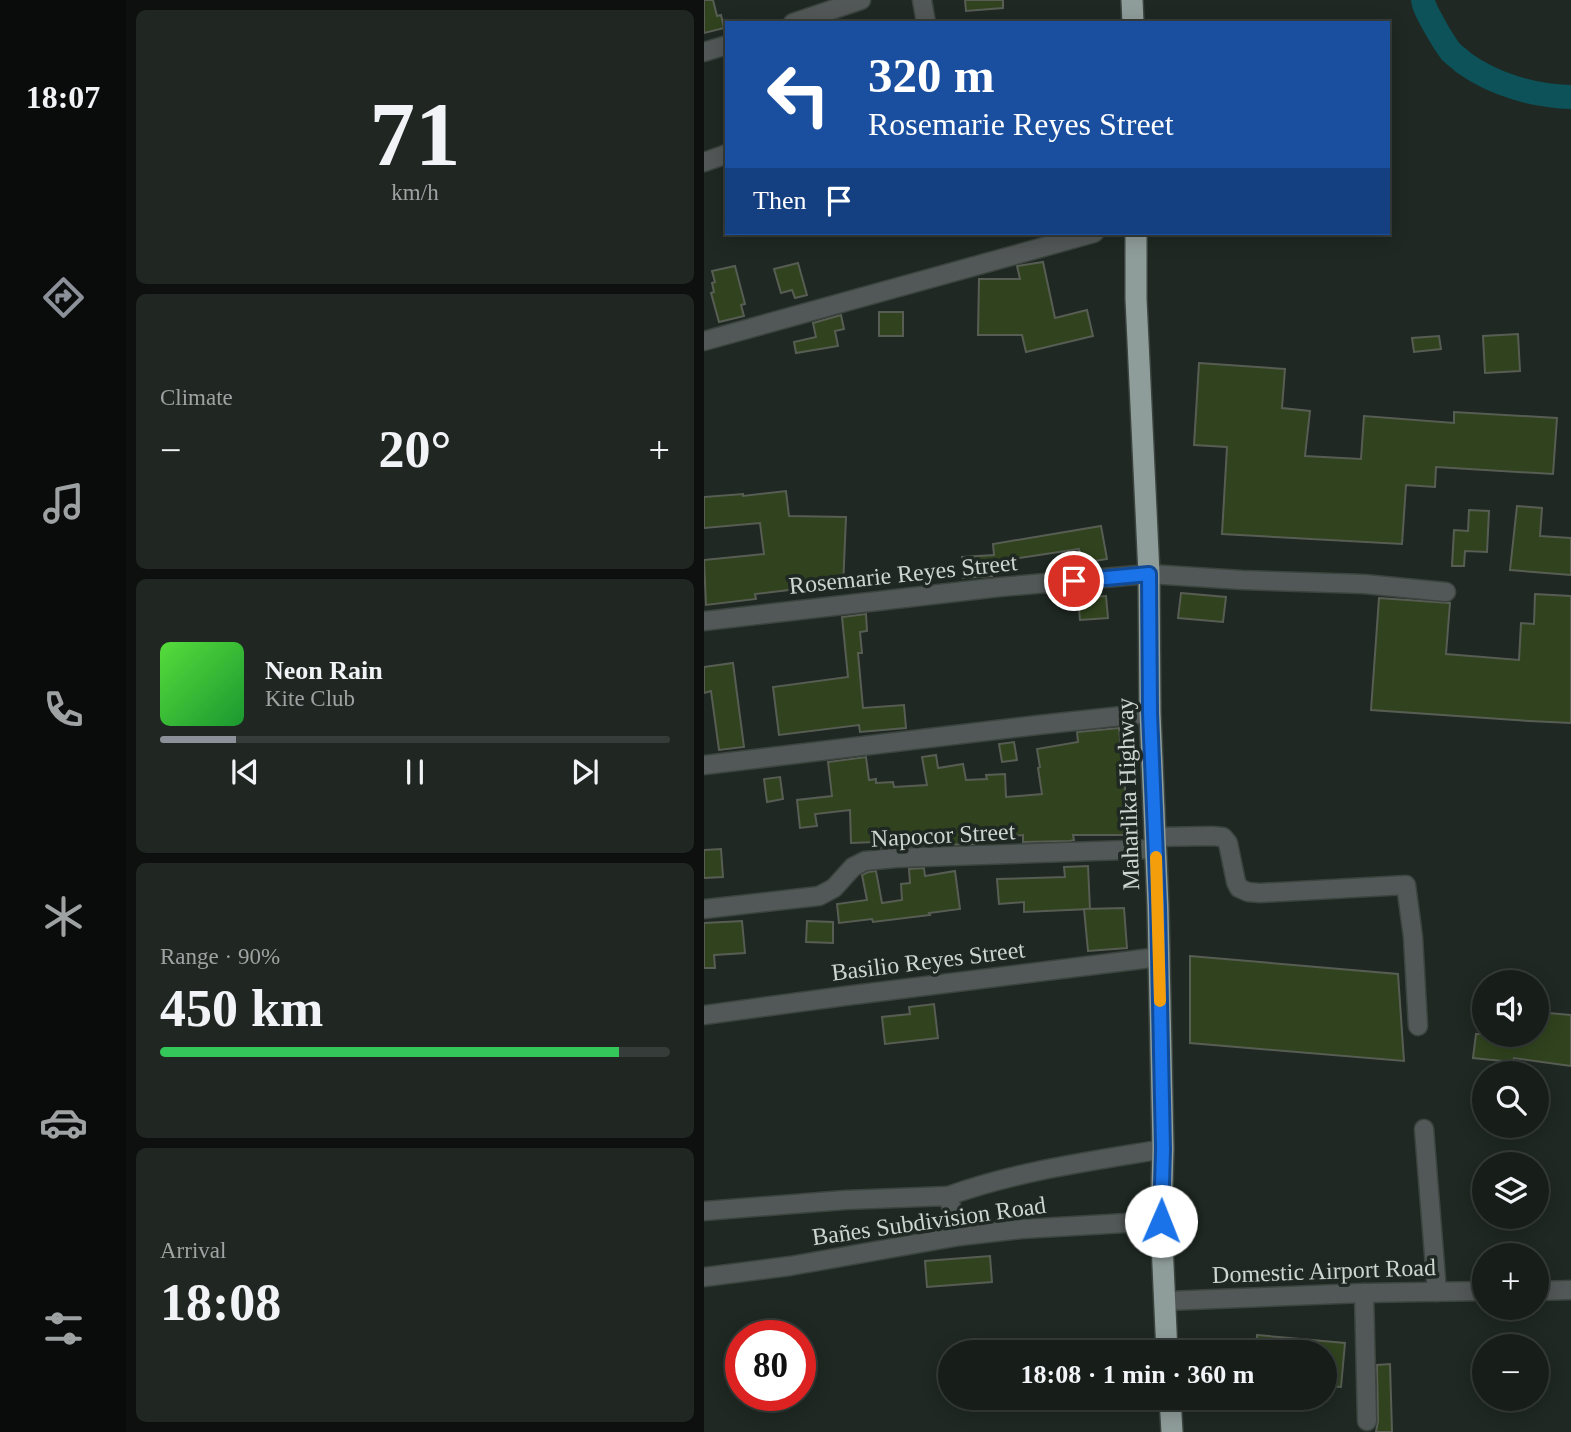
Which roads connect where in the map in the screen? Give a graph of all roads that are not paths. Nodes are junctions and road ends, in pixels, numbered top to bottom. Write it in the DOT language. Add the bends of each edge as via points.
graph roads {
  1 [pos="861,0"];
  2 [pos="922,0"];
  3 [pos="1132,0"];
  4 [pos="799,21"];
  5 [pos="926,21"];
  6 [pos="1133,21"];
  7 [pos="725,46"];
  8 [pos="704,52"];
  9 [pos="725,156"];
  10 [pos="704,162"];
  11 [pos="1087,235"];
  12 [pos="1136,235"];
  13 [pos="704,341"];
  14 [pos="1149,574"];
  15 [pos="1446,592"];
  16 [pos="704,621"];
  17 [pos="1150,713"];
  18 [pos="704,765"];
  19 [pos="1155,843"];
  20 [pos="704,909"];
  21 [pos="1159,957"];
  22 [pos="704,1015"];
  23 [pos="1417,1026"];
  24 [pos="1424,1129"];
  25 [pos="1163,1149"];
  26 [pos="948,1196"];
  27 [pos="704,1212"];
  28 [pos="1161,1221"];
  29 [pos="960,1236"];
  30 [pos="704,1277"];
  31 [pos="1571,1290"];
  32 [pos="1472,1291"];
  33 [pos="1549,1291"];
  34 [pos="1437,1292"];
  35 [pos="1364,1293"];
  36 [pos="1166,1301"];
  37 [pos="1167,1340"];
  38 [pos="1171,1410"];
  39 [pos="1367,1421"];
  40 [pos="1172,1432"];
  1 -- 4 [label="street"];
  2 -- 5 [label="street"];
  3 -- 6 [label="highway"];
  7 -- 8 [label="street"];
  9 -- 10 [label="street"];
  11 -- 13 [label="street"];
  12 -- 14 [label="highway, Maharlika Highway"];
  14 -- 15 [label="street, Rosemarie Reyes Street"];
  14 -- 16 [label="street, Rosemarie Reyes Street"];
  14 -- 17 [label="highway, Maharlika Highway"];
  17 -- 18 [label="street"];
  17 -- 19 [label="highway, Maharlika Highway"];
  19 -- 20 [label="street, Napocor Street" via="865,861 819,896"];
  19 -- 21 [label="highway, Maharlika Highway"];
  19 -- 23 [label="street, Napocor Street" via="1223,837 1236,882 1248,892 1406,885"];
  21 -- 22 [label="street, Basilio Reyes Street"];
  21 -- 25 [label="highway, Maharlika Highway"];
  24 -- 34 [label="street"];
  25 -- 26 [label="street" via="1028,1174"];
  25 -- 28 [label="highway, Maharlika Highway"];
  26 -- 27 [label="street"];
  26 -- 29 [label="street"];
  28 -- 29 [label="street, Bañes Subdivision Road"];
  28 -- 36 [label="highway, Maharlika Highway"];
  29 -- 30 [label="street, Bañes Subdivision Road"];
  31 -- 33 [label="street"];
  32 -- 34 [label="street, Domestic Airport Road"];
  34 -- 35 [label="street, Domestic Airport Road"];
  35 -- 36 [label="street, Domestic Airport Road"];
  35 -- 39 [label="street"];
  36 -- 37 [label="highway, Maharlika Highway"];
  38 -- 40 [label="highway"];
}
